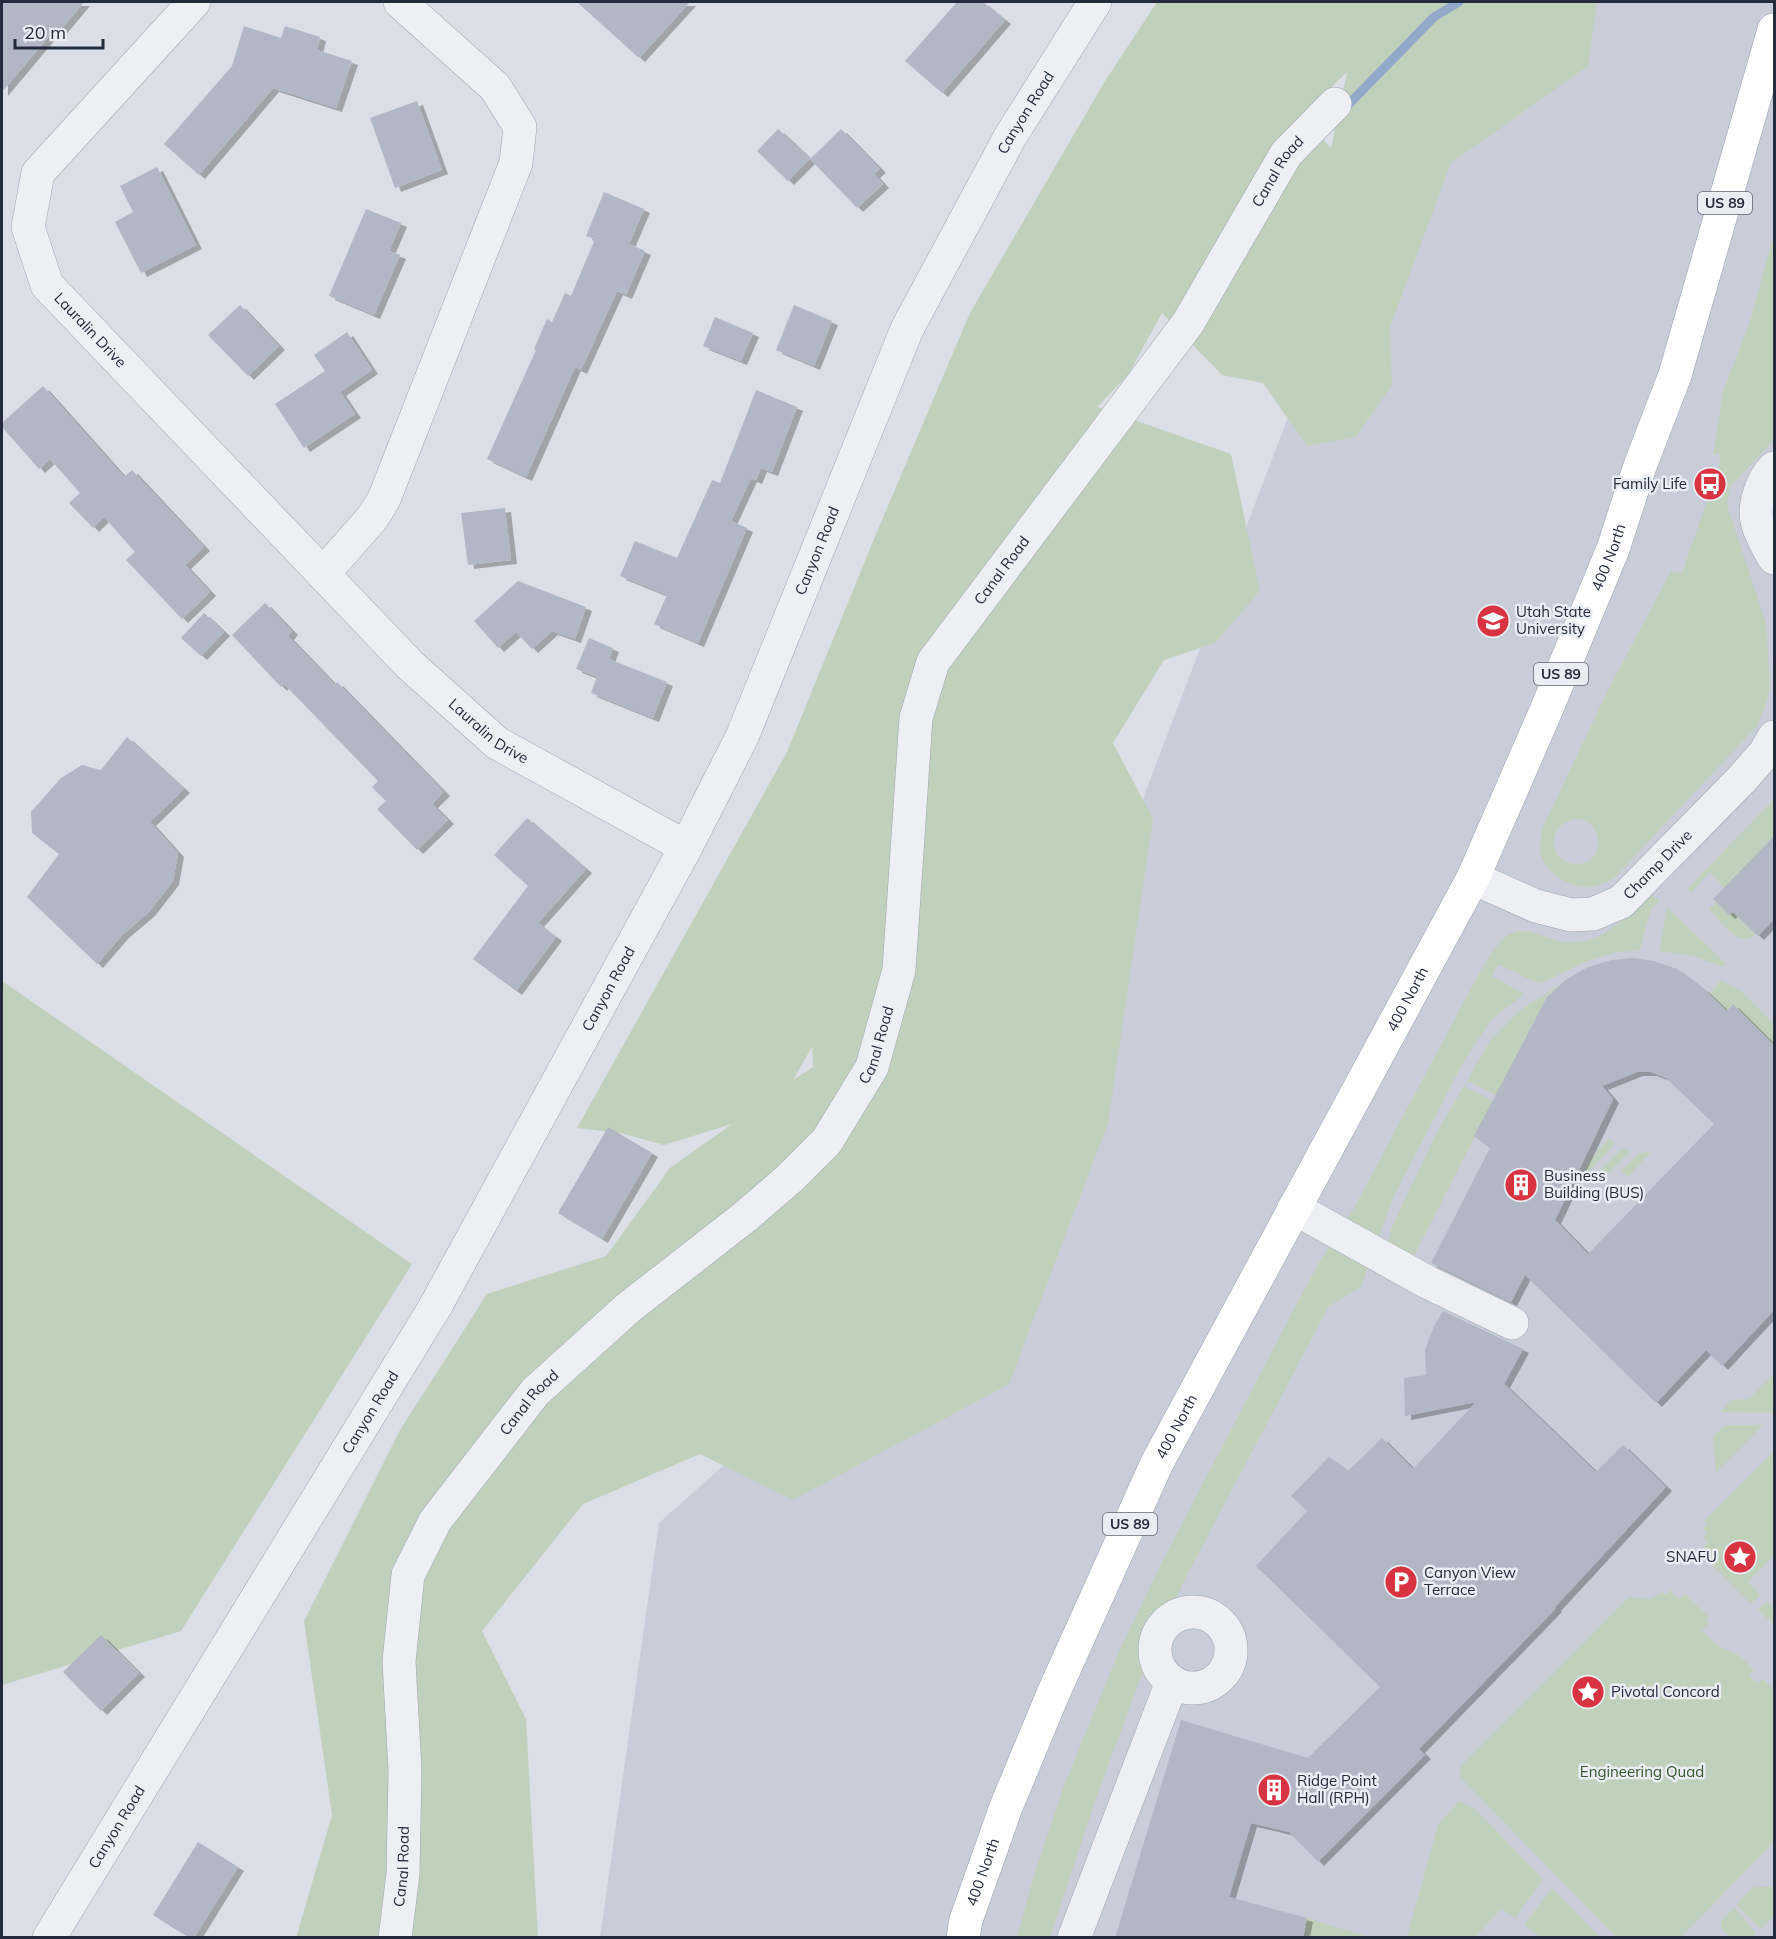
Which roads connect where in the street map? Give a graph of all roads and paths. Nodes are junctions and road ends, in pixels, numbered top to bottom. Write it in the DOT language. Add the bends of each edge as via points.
graph roads {
  1 [pos="194,2"];
  2 [pos="400,2"];
  3 [pos="1090,4"];
  4 [pos="1774,30"];
  5 [pos="1335,104"];
  6 [pos="1774,468"];
  7 [pos="1774,558"];
  8 [pos="323,574"];
  9 [pos="1774,737"];
  10 [pos="686,847"];
  11 [pos="1473,878"];
  12 [pos="1294,1208"];
  13 [pos="1512,1323"];
  14 [pos="1172,1683"];
  15 [pos="49,1938"];
  16 [pos="395,1938"];
  17 [pos="963,1938"];
  18 [pos="1074,1938"];
  1 -- 8 [label="street, Lauralin Drive" via="38,173 28,227 46,285"];
  2 -- 8 [label="street" via="495,87 520,127 516,163 384,500"];
  3 -- 10 [label="street, Canyon Road" via="1010,137 907,329 742,737"];
  4 -- 11 [label="main road, 400 North / US 89" via="1675,375 1613,549"];
  5 -- 16 [label="street, Canal Road" via="1286,154 1188,323 933,662 915,718 899,970 872,1068 827,1141 781,1186 627,1308 535,1392 435,1521 408,1575 399,1661 405,1770 403,1874"];
  6 -- 7 [label="street" via="1763,482 1755,516"];
  8 -- 10 [label="street, Lauralin Drive" via="410,665 496,743"];
  9 -- 11 [label="street, Champ Drive" via="1741,780 1621,902 1593,914 1571,915 1536,906"];
  10 -- 15 [label="street, Canyon Road" via="435,1307"];
  11 -- 12 [label="main road, 400 North / US 89"];
  12 -- 13 [label="street" via="1427,1282"];
  12 -- 17 [label="main road, 400 North / US 89" via="1152,1474 1010,1796"];
  14 -- 18 [label="street"];
}
